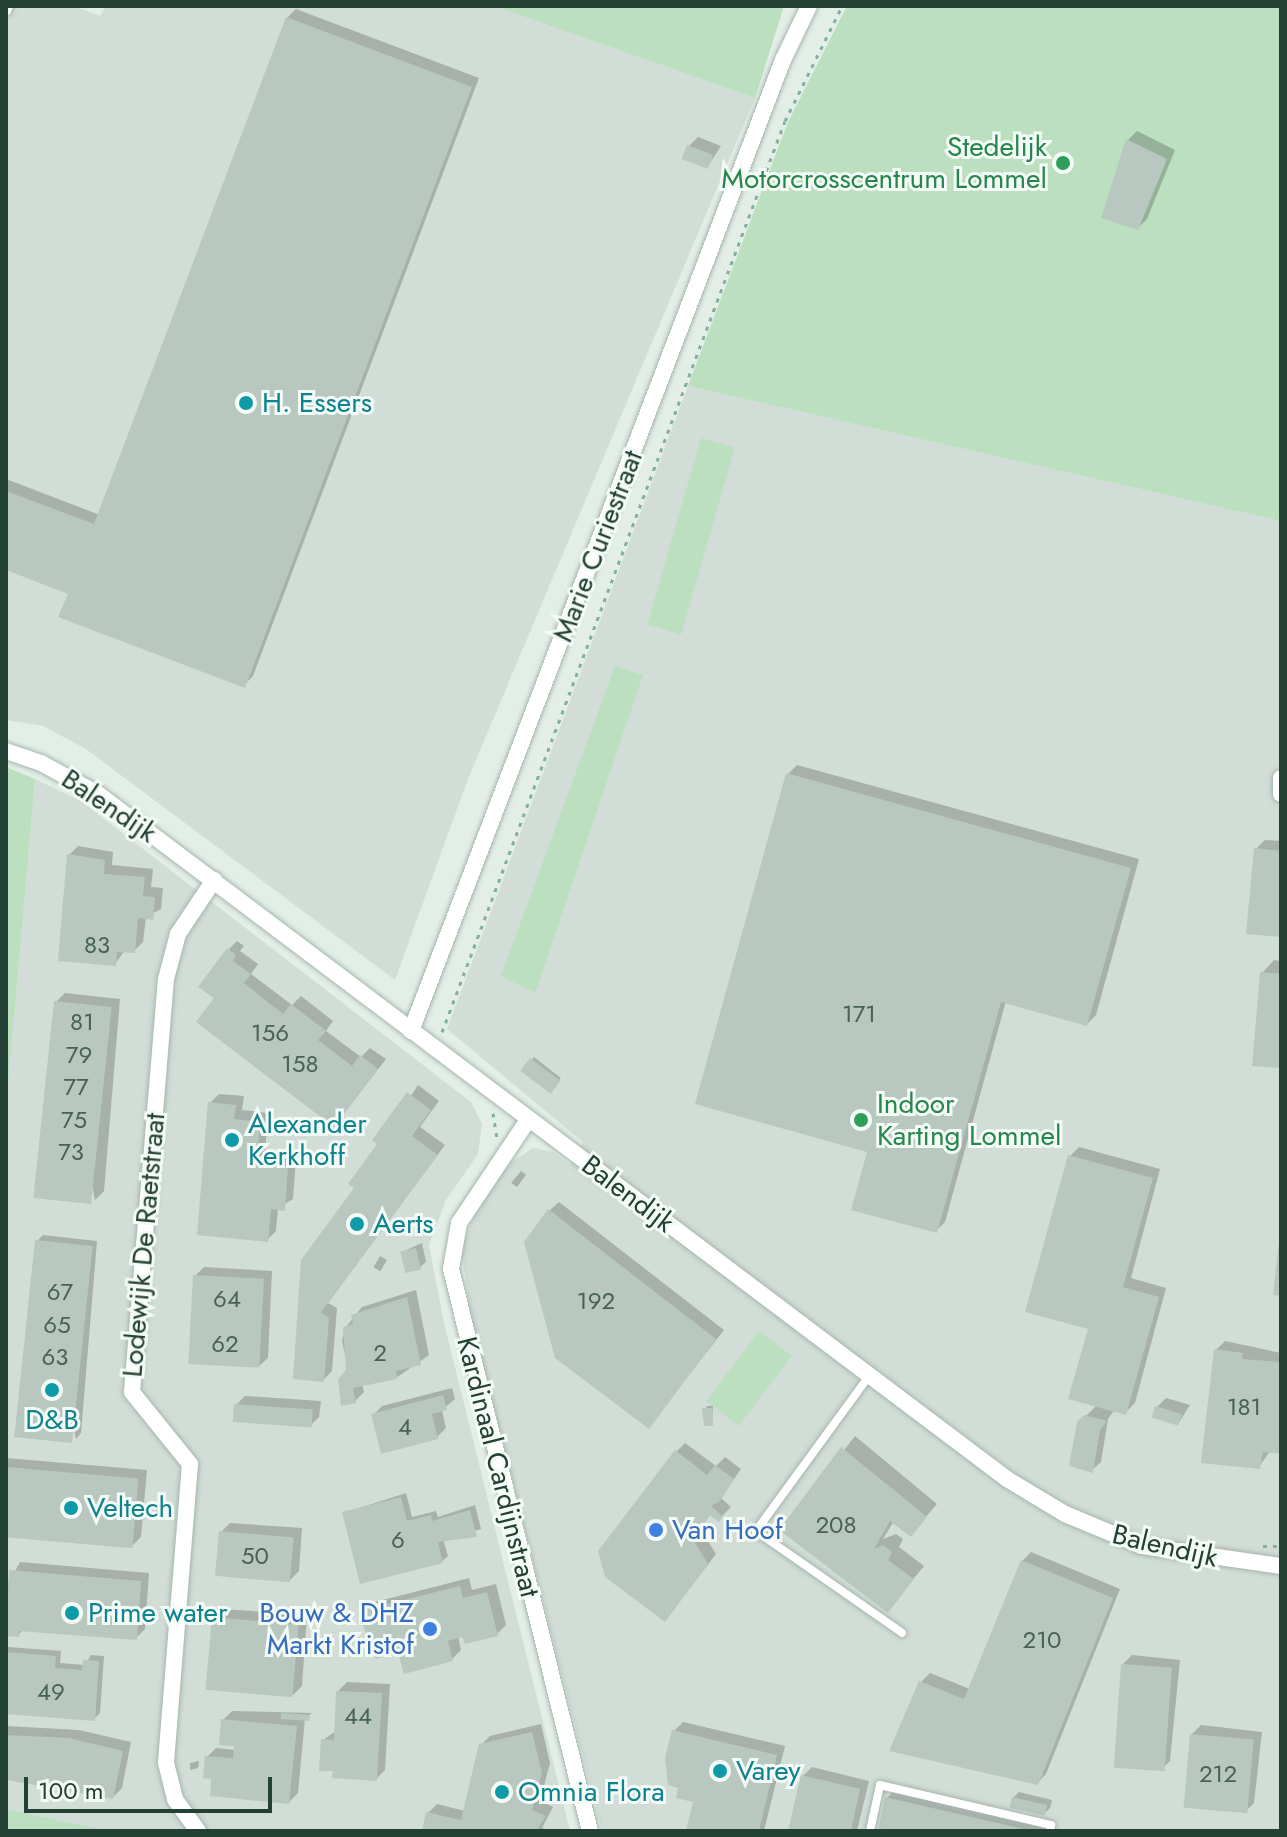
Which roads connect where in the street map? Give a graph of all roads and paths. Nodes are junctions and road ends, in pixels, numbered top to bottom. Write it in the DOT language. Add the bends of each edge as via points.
graph roads {
  1 [pos="796,6"];
  2 [pos="809,6"];
  3 [pos="842,6"];
  4 [pos="783,60"];
  5 [pos="6,751"];
  6 [pos="1281,778"];
  7 [pos="1281,794"];
  8 [pos="214,880"];
  9 [pos="411,1031"];
  10 [pos="449,1039"];
  11 [pos="528,1120"];
  12 [pos="869,1376"];
  13 [pos="1281,1546"];
  14 [pos="1259,1548"];
  15 [pos="1281,1566"];
  16 [pos="902,1633"];
  17 [pos="198,1831"];
  18 [pos="590,1831"];
  19 [pos="870,1831"];
  20 [pos="1050,1831"];
  1 -- 4 [label="street, Marie Curiestraat"];
  2 -- 4 [label="street, Marie Curiestraat"];
  3 -- 10 [label="path" via="779,136 442,1032"];
  4 -- 9 [label="street, Marie Curiestraat"];
  5 -- 8 [label="street, Balendijk" via="98,794"];
  6 -- 7 [label="street"];
  8 -- 9 [label="street, Balendijk"];
  8 -- 17 [label="street, Lodewijk De Raetstraat" via="178,934 166,979 132,1392 190,1464 166,1762 175,1799"];
  9 -- 11 [label="street, Balendijk"];
  11 -- 12 [label="street, Balendijk"];
  11 -- 18 [label="street, Kardinaal Cardijnstraat" via="459,1223 451,1245 451,1269"];
  12 -- 15 [label="street, Balendijk" via="1007,1479 1100,1531 1191,1557"];
  12 -- 16 [label="lane" via="756,1531"];
  13 -- 14 [label="path"];
  19 -- 20 [label="lane" via="880,1785 1051,1825"];
}
